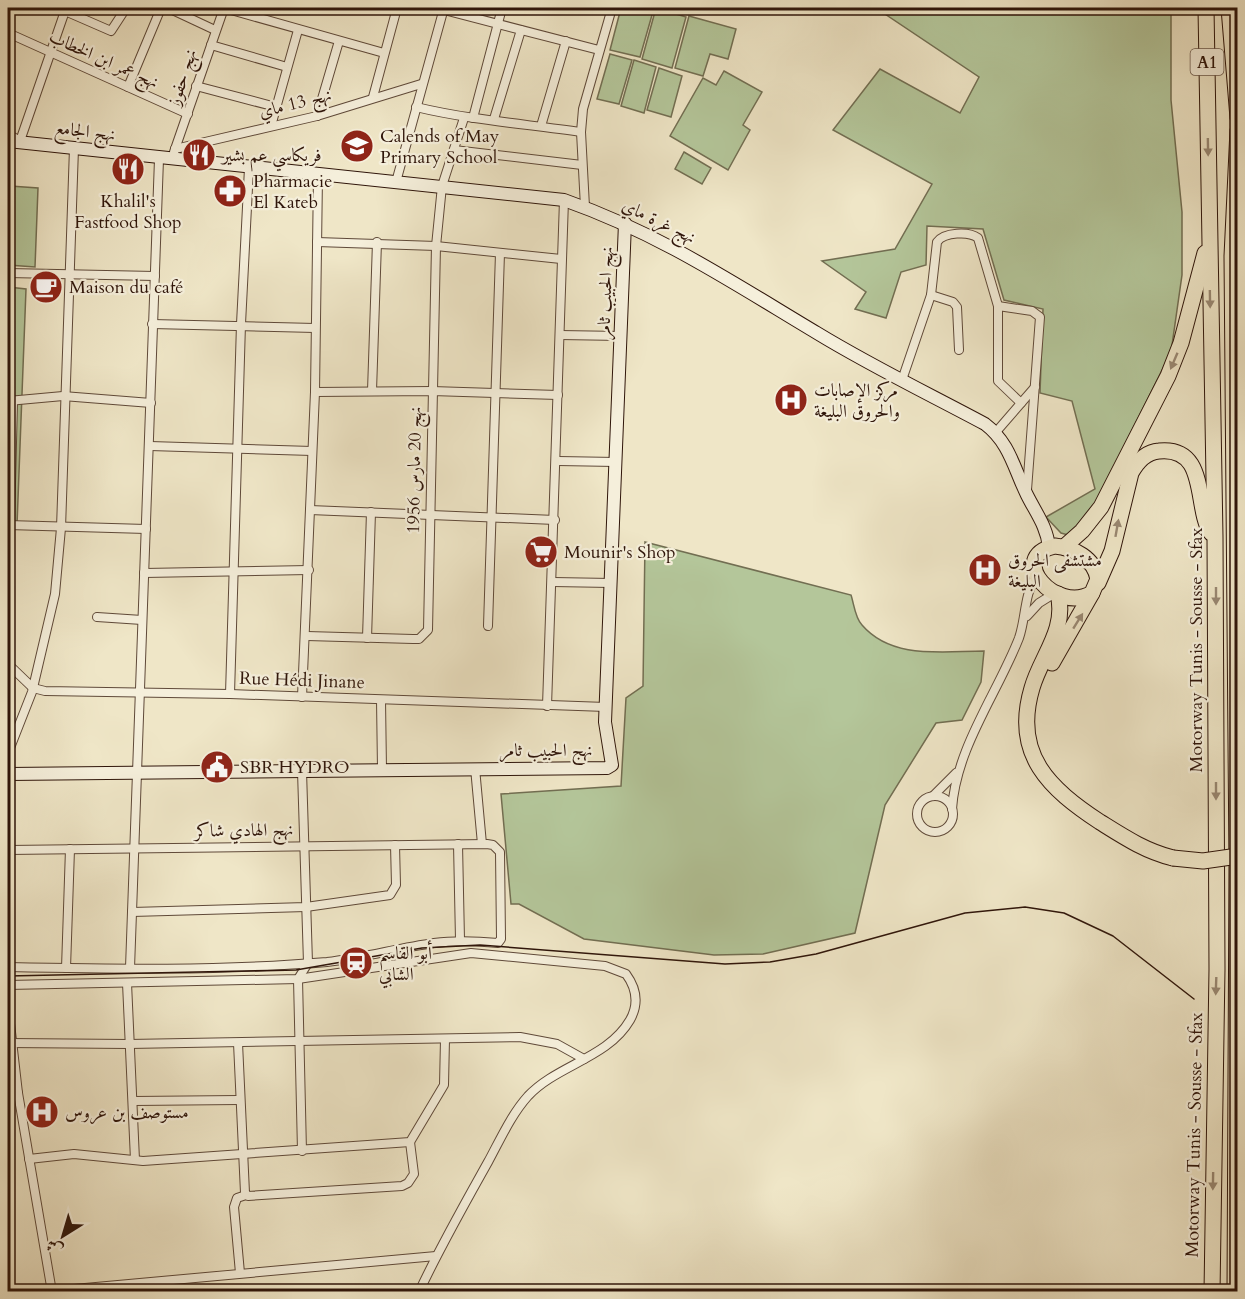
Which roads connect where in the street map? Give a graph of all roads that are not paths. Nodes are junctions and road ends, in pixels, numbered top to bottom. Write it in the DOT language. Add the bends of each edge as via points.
graph roads {
  1 [pos="126,8"];
  2 [pos="161,8"];
  3 [pos="168,8"];
  4 [pos="224,8"];
  5 [pos="394,8"];
  6 [pos="502,8"];
  7 [pos="612,8"];
  8 [pos="1206,8"];
  9 [pos="1229,8"];
  10 [pos="65,9"];
  11 [pos="444,9"];
  12 [pos="498,23"];
  13 [pos="215,30"];
  14 [pos="297,30"];
  15 [pos="521,30"];
  16 [pos="8,33"];
  17 [pos="566,41"];
  18 [pos="339,42"];
  19 [pos="210,45"];
  20 [pos="599,50"];
  21 [pos="384,53"];
  22 [pos="50,54"];
  23 [pos="288,67"];
  24 [pos="421,84"];
  25 [pos="196,86"];
  26 [pos="128,87"];
  27 [pos="373,97"];
  28 [pos="276,107"];
  29 [pos="416,107"];
  30 [pos="188,114"];
  31 [pos="317,117"];
  32 [pos="468,118"];
  33 [pos="1238,118"];
  34 [pos="494,119"];
  35 [pos="271,126"];
  36 [pos="541,126"];
  37 [pos="1238,130"];
  38 [pos="581,132"];
  39 [pos="8,134"];
  40 [pos="14,141"];
  41 [pos="74,148"];
  42 [pos="454,150"];
  43 [pos="168,155"];
  44 [pos="582,165"];
  45 [pos="249,168"];
  46 [pos="318,176"];
  47 [pos="396,182"];
  48 [pos="442,186"];
  49 [pos="564,200"];
  50 [pos="585,207"];
  51 [pos="625,223"];
  52 [pos="317,242"];
  53 [pos="378,242"];
  54 [pos="1209,244"];
  55 [pos="436,246"];
  56 [pos="500,253"];
  57 [pos="561,259"];
  58 [pos="8,273"];
  59 [pos="68,275"];
  60 [pos="155,276"];
  61 [pos="932,295"];
  62 [pos="998,306"];
  63 [pos="152,324"];
  64 [pos="241,324"];
  65 [pos="315,328"];
  66 [pos="560,335"];
  67 [pos="621,336"];
  68 [pos="959,350"];
  69 [pos="902,380"];
  70 [pos="1036,386"];
  71 [pos="372,391"];
  72 [pos="432,391"];
  73 [pos="315,392"];
  74 [pos="497,393"];
  75 [pos="558,395"];
  76 [pos="63,396"];
  77 [pos="10,401"];
  78 [pos="151,402"];
  79 [pos="1021,403"];
  80 [pos="996,432"];
  81 [pos="150,446"];
  82 [pos="237,448"];
  83 [pos="312,451"];
  84 [pos="558,460"];
  85 [pos="616,462"];
  86 [pos="1026,493"];
  87 [pos="310,510"];
  88 [pos="371,513"];
  89 [pos="430,515"];
  90 [pos="493,517"];
  91 [pos="555,520"];
  92 [pos="9,525"];
  93 [pos="61,528"];
  94 [pos="146,529"];
  95 [pos="1215,537"];
  96 [pos="1058,547"];
  97 [pos="309,570"];
  98 [pos="235,571"];
  99 [pos="144,573"];
  100 [pos="1036,577"];
  101 [pos="553,582"];
  102 [pos="611,584"];
  103 [pos="1095,588"];
  104 [pos="1056,593"];
  105 [pos="1026,616"];
  106 [pos="97,617"];
  107 [pos="142,620"];
  108 [pos="488,626"];
  109 [pos="307,636"];
  110 [pos="367,638"];
  111 [pos="8,664"];
  112 [pos="33,688"];
  113 [pos="139,691"];
  114 [pos="230,694"];
  115 [pos="302,697"];
  116 [pos="381,700"];
  117 [pos="547,706"];
  118 [pos="606,707"];
  119 [pos="1236,715"];
  120 [pos="8,753"];
  121 [pos="475,768"];
  122 [pos="960,768"];
  123 [pos="382,769"];
  124 [pos="303,771"];
  125 [pos="138,773"];
  126 [pos="8,774"];
  127 [pos="933,796"];
  128 [pos="952,809"];
  129 [pos="458,844"];
  130 [pos="482,844"];
  131 [pos="306,845"];
  132 [pos="395,845"];
  133 [pos="1238,846"];
  134 [pos="134,848"];
  135 [pos="70,849"];
  136 [pos="8,850"];
  137 [pos="1174,854"];
  138 [pos="1238,856"];
  139 [pos="1237,864"];
  140 [pos="306,907"];
  141 [pos="132,912"];
  142 [pos="460,940"];
  143 [pos="308,963"];
  144 [pos="8,967"];
  145 [pos="66,968"];
  146 [pos="130,968"];
  147 [pos="297,980"];
  148 [pos="127,983"];
  149 [pos="8,985"];
  150 [pos="8,1006"];
  151 [pos="444,1039"];
  152 [pos="299,1042"];
  153 [pos="9,1043"];
  154 [pos="238,1043"];
  155 [pos="129,1044"];
  156 [pos="584,1059"];
  157 [pos="18,1093"];
  158 [pos="8,1095"];
  159 [pos="239,1100"];
  160 [pos="133,1101"];
  161 [pos="410,1142"];
  162 [pos="302,1151"];
  163 [pos="241,1154"];
  164 [pos="29,1159"];
  165 [pos="135,1160"];
  166 [pos="246,1195"];
  167 [pos="436,1256"];
  168 [pos="240,1273"];
  169 [pos="419,1292"];
  170 [pos="1212,1292"];
  171 [pos="1235,1292"];
  1 -- 10 [label="street" via="111,31"];
  2 -- 26 [label="street"];
  3 -- 13 [label="street"];
  4 -- 13 [label="street, نهج حفوز"];
  4 -- 14 [label="street"];
  5 -- 21 [label="street"];
  6 -- 12 [label="street, نهج 20 مارس 1956"];
  7 -- 20 [label="street"];
  8 -- 54 [label="highway, Motorway Tunis - Sousse - Sfax / A1, one-way"];
  9 -- 33 [label="highway, A1"];
  10 -- 22 [label="street"];
  11 -- 12 [label="street"];
  11 -- 24 [label="street"];
  12 -- 15 [label="street"];
  12 -- 32 [label="street, نهج 20 مارس 1956"];
  13 -- 19 [label="street, نهج حفوز"];
  14 -- 18 [label="street"];
  14 -- 23 [label="street"];
  15 -- 17 [label="street"];
  15 -- 34 [label="street"];
  16 -- 22 [label="street, نهج عمر ابن الخطاب"];
  17 -- 20 [label="street"];
  17 -- 36 [label="street"];
  18 -- 21 [label="street"];
  18 -- 31 [label="street"];
  19 -- 23 [label="street"];
  19 -- 25 [label="street, نهج حفوز"];
  20 -- 38 [label="street"];
  21 -- 27 [label="street"];
  22 -- 26 [label="street, نهج عمر ابن الخطاب"];
  22 -- 40 [label="street"];
  23 -- 28 [label="street"];
  24 -- 27 [label="street, نهج 13 ماي"];
  24 -- 29 [label="street"];
  25 -- 28 [label="street"];
  25 -- 30 [label="street, نهج حفوز"];
  26 -- 30 [label="street, نهج عمر ابن الخطاب"];
  27 -- 31 [label="street, نهج 13 ماي"];
  28 -- 35 [label="street"];
  29 -- 32 [label="street"];
  29 -- 47 [label="street"];
  30 -- 43 [label="street, نهج حفوز"];
  31 -- 35 [label="street, نهج 13 ماي"];
  32 -- 34 [label="street"];
  32 -- 42 [label="street, نهج 20 مارس 1956"];
  34 -- 36 [label="street"];
  35 -- 43 [label="street, نهج 13 ماي"];
  36 -- 38 [label="street"];
  37 -- 119 [label="highway, Motorway Tunis - Sousse - Sfax" via="1232,256"];
  38 -- 44 [label="street"];
  39 -- 40 [label="street"];
  40 -- 41 [label="street, نهج الجامع"];
  41 -- 43 [label="street, نهج الجامع"];
  41 -- 59 [label="street"];
  42 -- 44 [label="street"];
  42 -- 48 [label="street, نهج 20 مارس 1956"];
  43 -- 45 [label="street, نهج غرة ماي"];
  43 -- 60 [label="street, نهج حفوز"];
  44 -- 50 [label="street"];
  45 -- 46 [label="street, نهج غرة ماي"];
  45 -- 64 [label="street"];
  46 -- 47 [label="street, نهج غرة ماي"];
  46 -- 52 [label="street"];
  47 -- 48 [label="street, نهج غرة ماي"];
  48 -- 49 [label="street, نهج غرة ماي"];
  48 -- 55 [label="street, نهج 20 مارس 1956"];
  49 -- 50 [label="street, نهج غرة ماي"];
  49 -- 57 [label="street"];
  50 -- 51 [label="street, نهج غرة ماي"];
  51 -- 67 [label="street, نهج الحبيب ثامر"];
  51 -- 69 [label="street, نهج غرة ماي" via="723,274 818,334"];
  52 -- 53 [label="street"];
  52 -- 65 [label="street"];
  53 -- 55 [label="street"];
  53 -- 71 [label="street"];
  54 -- 95 [label="highway, Motorway Tunis - Sousse - Sfax / A1, one-way"];
  54 -- 96 [label="highway, one-way" via="1168,376 1101,507 1082,531"];
  55 -- 56 [label="street"];
  55 -- 72 [label="street, نهج 20 مارس 1956"];
  56 -- 57 [label="street"];
  56 -- 74 [label="street"];
  57 -- 66 [label="street"];
  58 -- 59 [label="street"];
  59 -- 60 [label="street"];
  59 -- 76 [label="street"];
  60 -- 63 [label="street, نهج حفوز"];
  61 -- 62 [label="street" via="939,238 974,235"];
  61 -- 68 [label="street" via="957,307"];
  61 -- 69 [label="street"];
  62 -- 70 [label="street" via="1032,311 1040,317"];
  62 -- 79 [label="street" via="998,381"];
  63 -- 64 [label="street"];
  63 -- 78 [label="street, نهج حفوز"];
  64 -- 65 [label="street"];
  64 -- 82 [label="street"];
  65 -- 73 [label="street"];
  66 -- 67 [label="street"];
  66 -- 75 [label="street"];
  67 -- 85 [label="street, نهج الحبيب ثامر"];
  69 -- 80 [label="street, نهج غرة ماي"];
  70 -- 79 [label="street"];
  70 -- 86 [label="street"];
  71 -- 72 [label="street"];
  71 -- 73 [label="street"];
  72 -- 74 [label="street"];
  72 -- 89 [label="street, نهج 20 مارس 1956"];
  73 -- 83 [label="street"];
  74 -- 75 [label="street"];
  74 -- 90 [label="street"];
  75 -- 84 [label="street"];
  76 -- 77 [label="street"];
  76 -- 78 [label="street"];
  76 -- 93 [label="street"];
  77 -- 92 [label="street"];
  78 -- 81 [label="street, نهج حفوز"];
  79 -- 80 [label="street"];
  80 -- 86 [label="street"];
  81 -- 82 [label="street"];
  81 -- 94 [label="street, نهج حفوز"];
  82 -- 83 [label="street"];
  82 -- 98 [label="street"];
  83 -- 87 [label="street"];
  84 -- 85 [label="street"];
  84 -- 91 [label="street"];
  85 -- 102 [label="street, نهج الحبيب ثامر"];
  86 -- 96 [label="street"];
  87 -- 88 [label="street"];
  87 -- 97 [label="street"];
  88 -- 89 [label="street"];
  88 -- 110 [label="street"];
  89 -- 90 [label="street"];
  89 -- 110 [label="street, نهج 20 مارس 1956" via="428,630 419,639"];
  90 -- 91 [label="street"];
  90 -- 108 [label="street"];
  91 -- 101 [label="street"];
  92 -- 93 [label="street"];
  93 -- 94 [label="street"];
  93 -- 112 [label="street" via="55,594"];
  94 -- 99 [label="street, نهج حفوز"];
  103 -- 95 [label="highway, one-way" via="1112,551 1131,473 1149,454 1175,453 1190,464 1199,482 1206,524"];
  95 -- 170 [label="highway, Motorway Tunis - Sousse - Sfax / A1, one-way" via="1217,969"];
  96 -- 100 [label="highway" via="1041,552 1036,561"];
  96 -- 103 [label="highway" via="1079,553 1089,561 1098,575"];
  97 -- 98 [label="street"];
  97 -- 109 [label="street"];
  98 -- 99 [label="street"];
  98 -- 114 [label="street"];
  99 -- 107 [label="street, نهج حفوز"];
  100 -- 104 [label="highway"];
  100 -- 105 [label="street" via="1030,588"];
  101 -- 102 [label="street"];
  101 -- 117 [label="street"];
  102 -- 118 [label="street, نهج الحبيب ثامر"];
  103 -- 104 [label="highway" via="1081,597"];
  137 -- 103 [label="highway, one-way" via="1133,833 1078,796 1057,777 1040,748 1036,717 1041,691"];
  104 -- 105 [label="street"];
  104 -- 137 [label="highway" via="1060,608 1058,628 1029,701 1028,733 1036,762 1052,786 1073,804 1133,843"];
  105 -- 122 [label="street"];
  106 -- 107 [label="street"];
  107 -- 113 [label="street, نهج حفوز"];
  109 -- 110 [label="street, نهج 20 مارس 1956"];
  109 -- 115 [label="street"];
  111 -- 112 [label="street"];
  112 -- 113 [label="street, Rue Hédi Jinane"];
  112 -- 120 [label="street"];
  113 -- 114 [label="street, Rue Hédi Jinane"];
  113 -- 125 [label="street, نهج حفوز"];
  114 -- 115 [label="street, Rue Hédi Jinane"];
  115 -- 116 [label="street, Rue Hédi Jinane"];
  116 -- 117 [label="street, Rue Hédi Jinane"];
  116 -- 123 [label="street"];
  117 -- 118 [label="street, Rue Hédi Jinane"];
  118 -- 121 [label="street, نهج الحبيب ثامر" via="605,732 613,762 610,767"];
  119 -- 139 [label="highway, Motorway Tunis - Sousse - Sfax"];
  121 -- 123 [label="street, نهج الحبيب ثامر"];
  121 -- 130 [label="street"];
  122 -- 127 [label="street"];
  122 -- 128 [label="street"];
  123 -- 124 [label="street, نهج الحبيب ثامر"];
  124 -- 125 [label="street, نهج الحبيب ثامر"];
  124 -- 131 [label="street"];
  125 -- 126 [label="street, نهج الحبيب ثامر"];
  125 -- 134 [label="street, نهج حفوز"];
  127 -- 128 [label="street" via="945,799"];
  127 -- 128 [label="street" via="918,808 918,820 925,829 936,832 946,828 952,819"];
  129 -- 130 [label="street, نهج الهادي شاكر"];
  129 -- 132 [label="street, نهج الهادي شاكر"];
  129 -- 142 [label="street"];
  130 -- 142 [label="street" via="493,845 500,852 501,941"];
  131 -- 132 [label="street, نهج الهادي شاكر"];
  131 -- 134 [label="street, نهج الهادي شاكر"];
  131 -- 140 [label="street"];
  132 -- 140 [label="street" via="396,885 390,895"];
  133 -- 137 [label="highway"];
  134 -- 135 [label="street, نهج الهادي شاكر"];
  134 -- 141 [label="street, نهج حفوز"];
  135 -- 136 [label="street, نهج الهادي شاكر"];
  135 -- 145 [label="street"];
  137 -- 138 [label="highway, bridge" via="1203,861"];
  139 -- 171 [label="highway, Motorway Tunis - Sousse - Sfax"];
  140 -- 141 [label="street"];
  140 -- 143 [label="street"];
  141 -- 146 [label="street, نهج حفوز"];
  142 -- 143 [label="street"];
  143 -- 146 [label="street"];
  143 -- 147 [label="street"];
  144 -- 145 [label="street"];
  145 -- 146 [label="street"];
  147 -- 148 [label="street"];
  147 -- 152 [label="street"];
  147 -- 156 [label="street" via="471,953 617,969 632,982 636,1006 617,1037"];
  148 -- 149 [label="street"];
  148 -- 155 [label="street"];
  150 -- 153 [label="street"];
  151 -- 152 [label="street"];
  151 -- 156 [label="street" via="520,1037 557,1044"];
  151 -- 161 [label="street" via="444,1084"];
  152 -- 154 [label="street"];
  152 -- 162 [label="street"];
  153 -- 155 [label="street"];
  153 -- 157 [label="street"];
  154 -- 155 [label="street"];
  154 -- 159 [label="street"];
  155 -- 160 [label="street"];
  156 -- 167 [label="street" via="540,1086 519,1107"];
  157 -- 158 [label="street"];
  157 -- 164 [label="street"];
  159 -- 160 [label="street"];
  159 -- 163 [label="street"];
  160 -- 165 [label="street"];
  161 -- 162 [label="street"];
  161 -- 166 [label="street" via="414,1174 402,1186 252,1198"];
  162 -- 163 [label="street"];
  163 -- 165 [label="street"];
  163 -- 166 [label="street"];
  164 -- 165 [label="street" via="74,1154"];
  164 -- 168 [label="street" via="52,1292"];
  166 -- 168 [label="street" via="237,1198 234,1207"];
  167 -- 168 [label="street"];
  167 -- 169 [label="street"];
}
